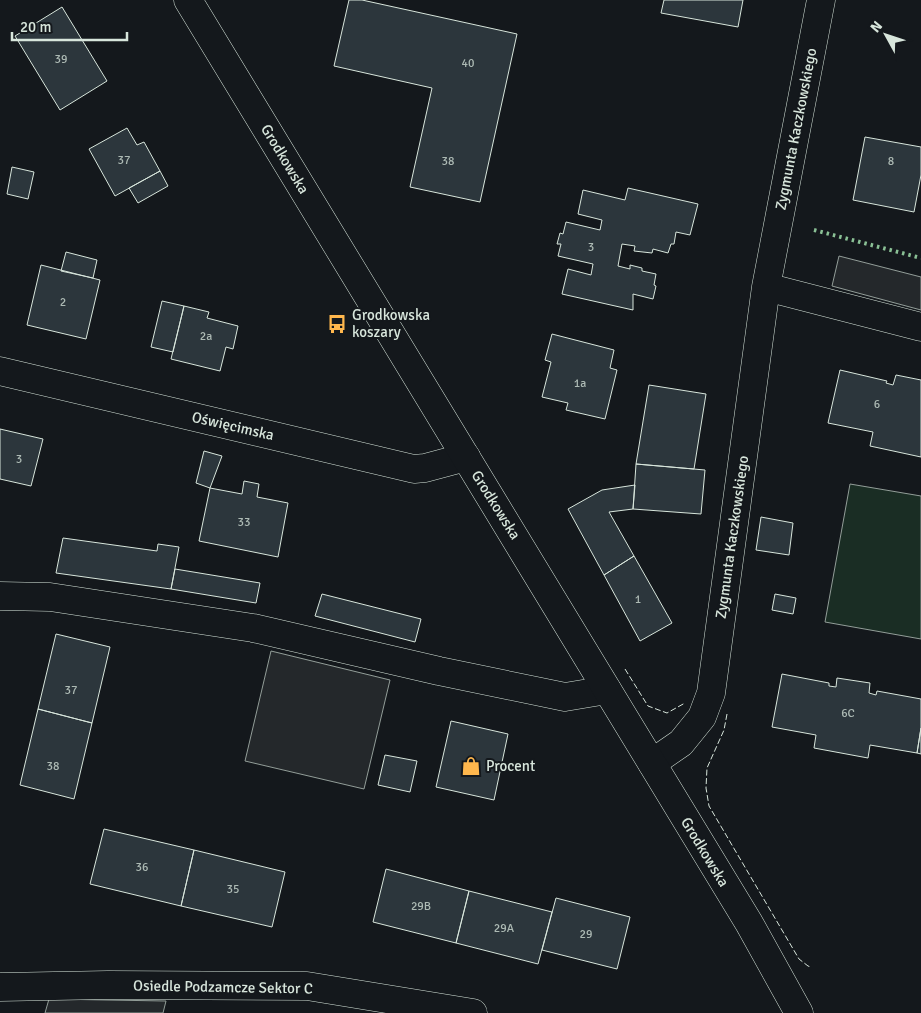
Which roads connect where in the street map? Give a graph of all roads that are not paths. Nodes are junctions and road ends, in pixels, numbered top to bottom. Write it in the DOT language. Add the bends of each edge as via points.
graph roads {
  1 [pos="188,0"];
  2 [pos="821,0"];
  3 [pos="766,287"];
  4 [pos="921,327"];
  5 [pos="0,371"];
  6 [pos="466,457"];
  7 [pos="0,596"];
  8 [pos="607,690"];
  9 [pos="652,763"];
  10 [pos="0,987"];
  11 [pos="473,1013"];
  12 [pos="798,1013"];
  1 -- 6 [label="street, Grodkowska"];
  2 -- 3 [label="street, Zygmunta Kaczkowskiego"];
  3 -- 4 [label="street"];
  3 -- 9 [label="street, Zygmunta Kaczkowskiego" via="711,693 702,716 682,742"];
  5 -- 6 [label="street, Oświęcimska" via="414,469"];
  6 -- 8 [label="street, Grodkowska"];
  7 -- 8 [label="street" via="50,597 253,628 565,697"];
  8 -- 9 [label="street, Grodkowska"];
  9 -- 12 [label="street, Grodkowska" via="749,923"];
  10 -- 11 [label="street, Osiedle Podzamcze Sektor C" via="307,986"];
}
